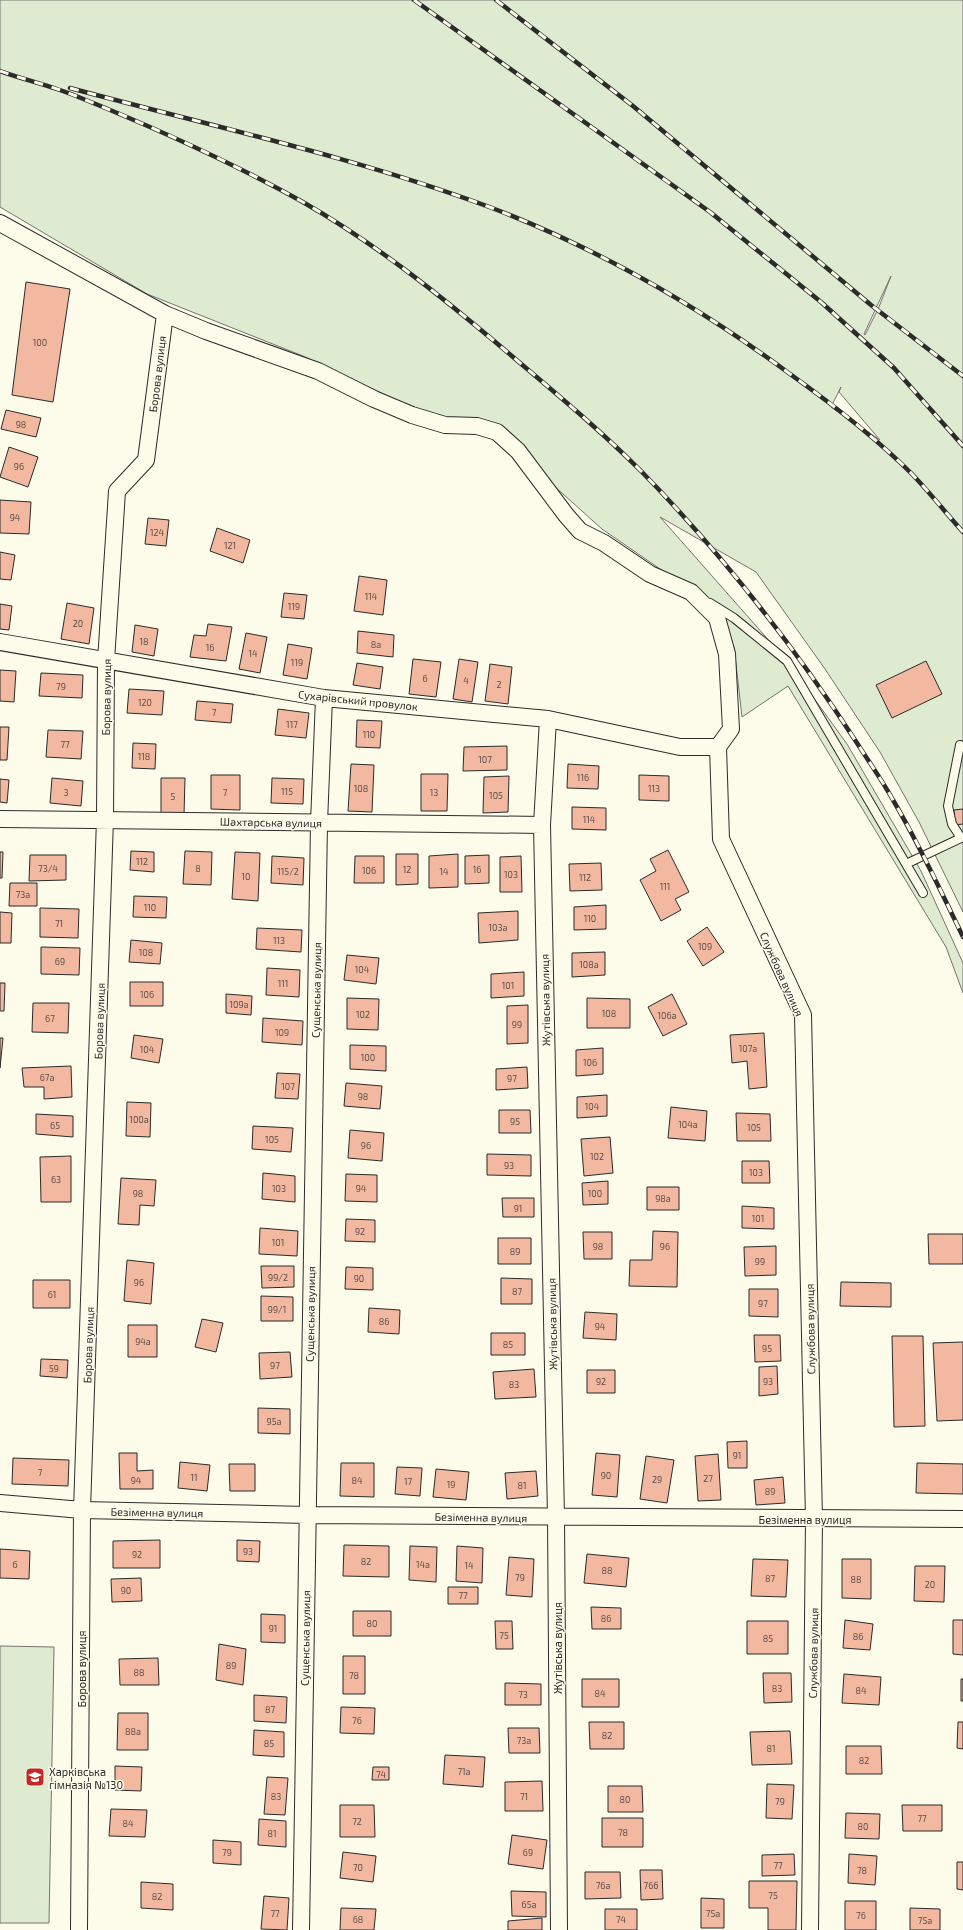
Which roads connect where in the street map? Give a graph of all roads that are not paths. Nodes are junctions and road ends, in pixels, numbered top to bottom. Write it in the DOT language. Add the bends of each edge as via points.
graph roads {
  1 [pos="0,224"];
  2 [pos="165,314"];
  3 [pos="691,592"];
  4 [pos="0,642"];
  5 [pos="106,661"];
  6 [pos="324,698"];
  7 [pos="548,719"];
  8 [pos="960,745"];
  9 [pos="718,747"];
  10 [pos="0,819"];
  11 [pos="106,819"];
  12 [pos="319,823"];
  13 [pos="542,825"];
  14 [pos="962,838"];
  15 [pos="906,864"];
  16 [pos="923,892"];
  17 [pos="0,1503"];
  18 [pos="82,1510"];
  19 [pos="307,1515"];
  20 [pos="556,1517"];
  21 [pos="814,1519"];
  22 [pos="963,1519"];
  23 [pos="79,1930"];
  24 [pos="302,1930"];
  25 [pos="559,1930"];
  26 [pos="810,1930"];
  1 -- 2 [label="street"];
  2 -- 3 [label="street" via="206,332 318,371 412,415 445,425 477,426 497,432 518,451 566,516 580,530 604,542 650,574"];
  2 -- 5 [label="street, Борова вулиця" via="146,460 117,490"];
  3 -- 9 [label="street" via="717,618 727,654 731,729"];
  3 -- 15 [label="lane" via="734,618 787,661"];
  4 -- 5 [label="street, Сухарівський провулок"];
  5 -- 6 [label="street, Сухарівський провулок"];
  5 -- 11 [label="street, Борова вулиця"];
  6 -- 7 [label="street, Сухарівський провулок"];
  6 -- 12 [label="street, Сущенська вулиця"];
  7 -- 9 [label="street, Сухарівський провулок" via="680,747"];
  7 -- 13 [label="street, Жутівська вулиця"];
  8 -- 14 [label="lane" via="948,806 952,824"];
  9 -- 21 [label="street, Службова вулиця" via="721,839 803,1015"];
  10 -- 11 [label="street, Шахтарська вулиця"];
  11 -- 12 [label="street, Шахтарська вулиця"];
  11 -- 18 [label="street, Борова вулиця"];
  12 -- 13 [label="street, Шахтарська вулиця"];
  12 -- 19 [label="street, Сущенська вулиця"];
  13 -- 20 [label="street, Жутівська вулиця"];
  14 -- 15 [label="lane"];
  15 -- 16 [label="lane"];
  17 -- 18 [label="street, Безіменна вулиця"];
  18 -- 19 [label="street, Безіменна вулиця"];
  18 -- 23 [label="street, Борова вулиця"];
  19 -- 20 [label="street, Безіменна вулиця"];
  19 -- 24 [label="street, Сущенська вулиця"];
  20 -- 21 [label="street, Безіменна вулиця"];
  20 -- 25 [label="street, Жутівська вулиця"];
  21 -- 22 [label="street, Безіменна вулиця"];
  21 -- 26 [label="street, Службова вулиця"];
}
